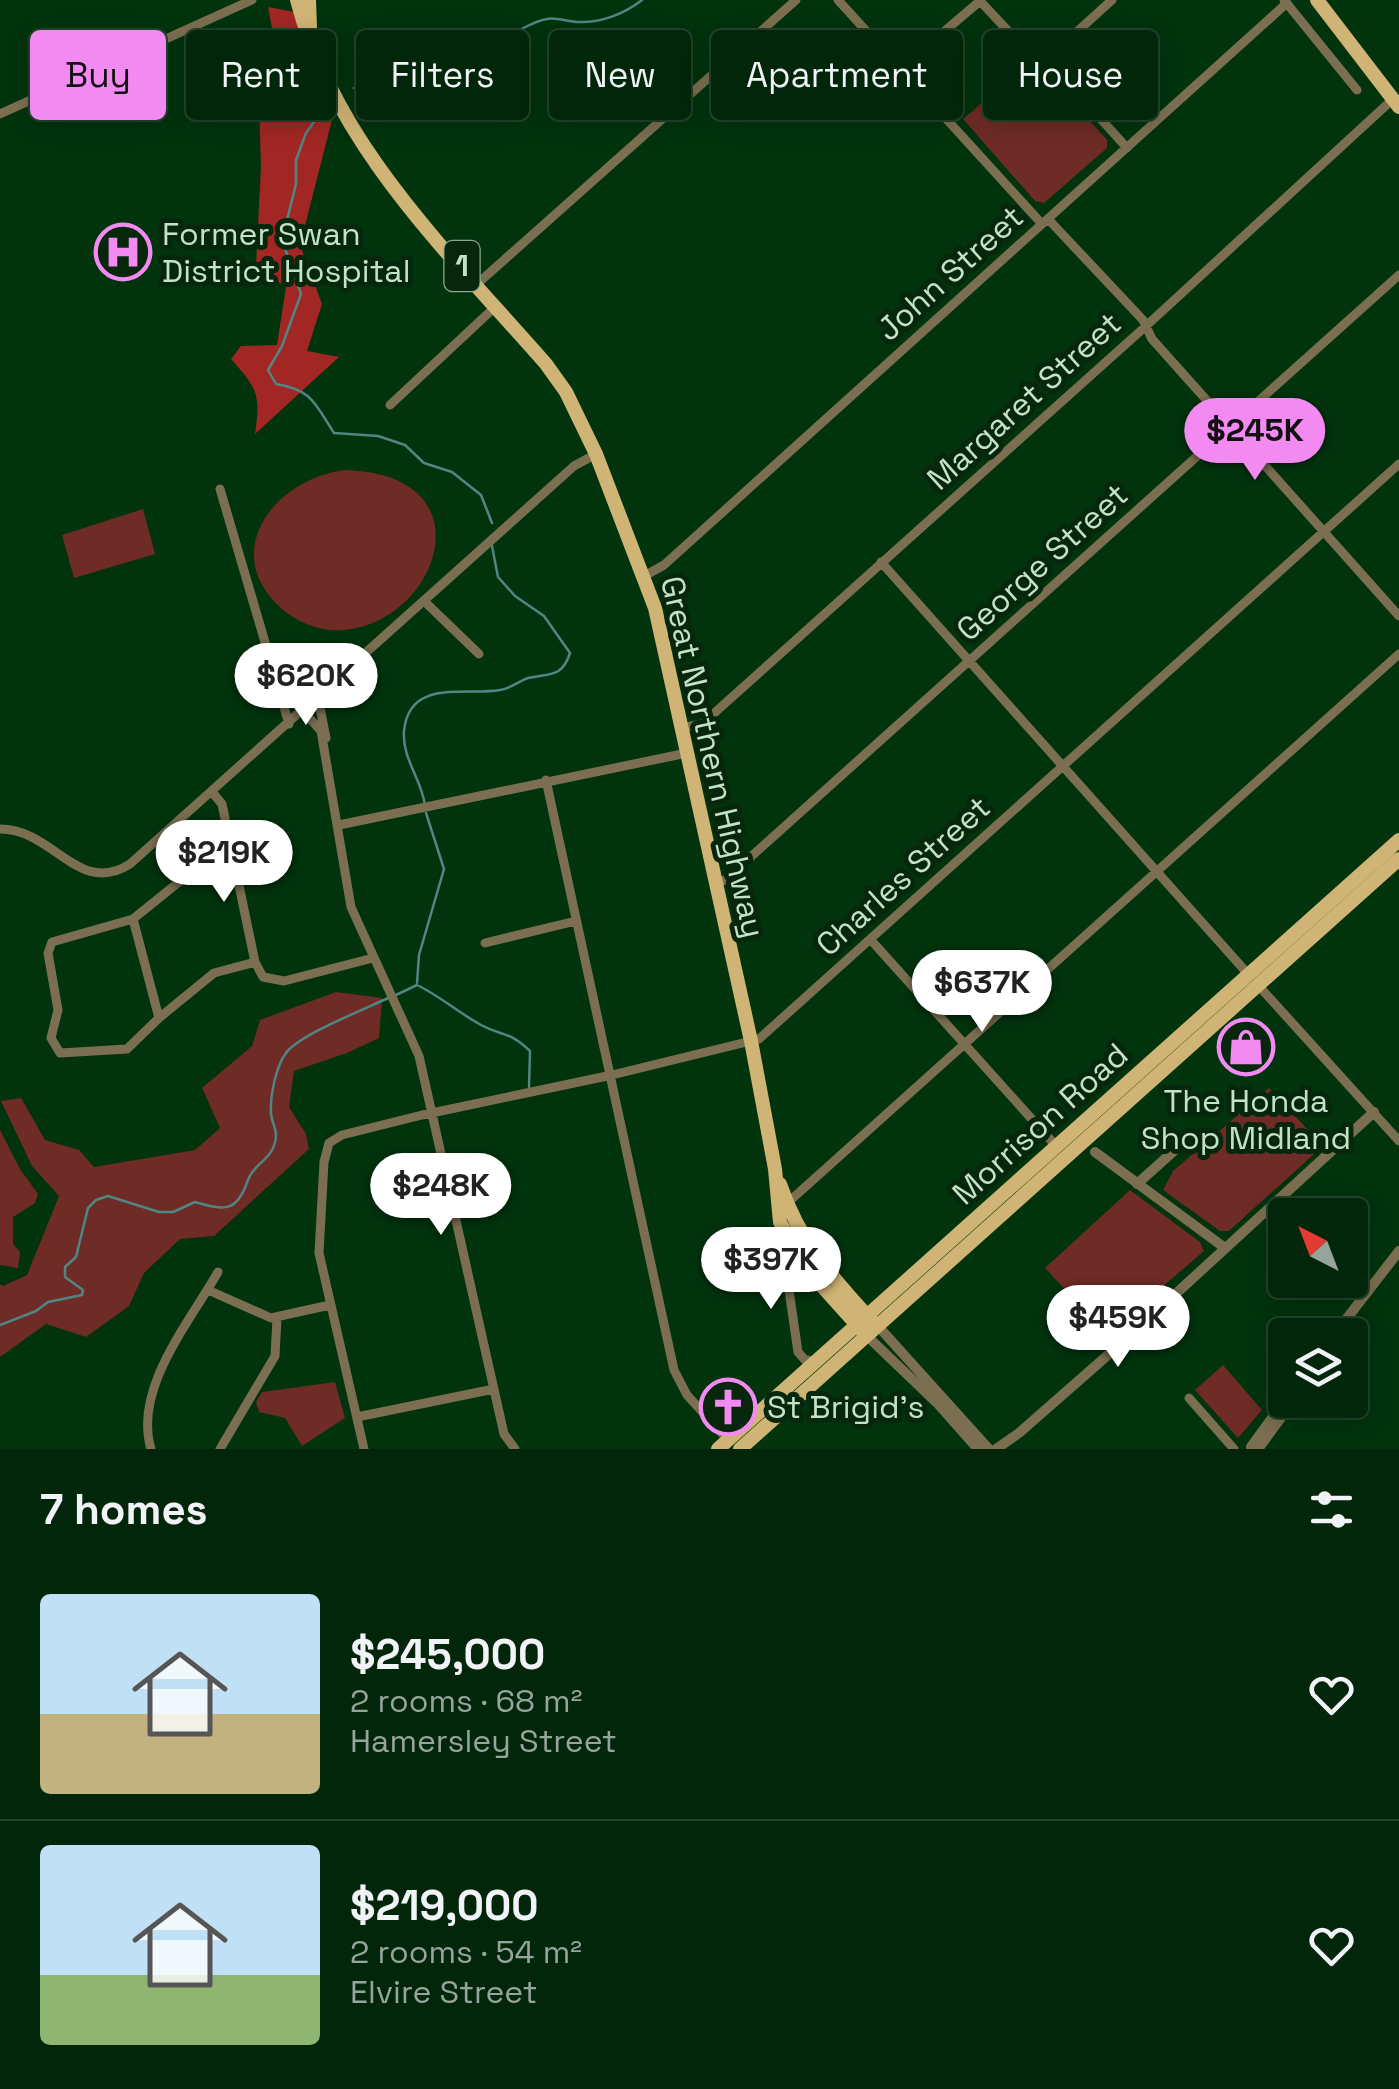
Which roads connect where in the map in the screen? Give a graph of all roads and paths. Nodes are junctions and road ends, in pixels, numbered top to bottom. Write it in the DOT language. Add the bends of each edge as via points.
graph roads {
  1 [pos="252,0"];
  2 [pos="297,0"];
  3 [pos="309,0"];
  4 [pos="796,0"];
  5 [pos="838,0"];
  6 [pos="1112,0"];
  7 [pos="1317,0"];
  8 [pos="1286,2"];
  9 [pos="308,30"];
  10 [pos="309,30"];
  11 [pos="865,30"];
  12 [pos="947,30"];
  13 [pos="1007,30"];
  14 [pos="1078,30"];
  15 [pos="1357,90"];
  16 [pos="336,102"];
  17 [pos="1396,103"];
  18 [pos="0,114"];
  19 [pos="948,120"];
  20 [pos="1102,120"];
  21 [pos="1128,148"];
  22 [pos="1045,222"];
  23 [pos="1399,275"];
  24 [pos="477,284"];
  25 [pos="496,306"];
  26 [pos="1146,326"];
  27 [pos="390,405"];
  28 [pos="1230,426"];
  29 [pos="596,454"];
  30 [pos="1399,464"];
  31 [pos="220,489"];
  32 [pos="1324,531"];
  33 [pos="882,562"];
  34 [pos="644,576"];
  35 [pos="424,601"];
  36 [pos="1399,616"];
  37 [pos="479,654"];
  38 [pos="1399,654"];
  39 [pos="967,662"];
  40 [pos="318,698"];
  41 [pos="304,712"];
  42 [pos="289,724"];
  43 [pos="681,728"];
  44 [pos="687,753"];
  45 [pos="326,756"];
  46 [pos="1062,767"];
  47 [pos="546,780"];
  48 [pos="212,792"];
  49 [pos="339,824"];
  50 [pos="0,829"];
  51 [pos="1399,840"];
  52 [pos="234,856"];
  53 [pos="1399,859"];
  54 [pos="1158,874"];
  55 [pos="716,883"];
  56 [pos="134,919"];
  57 [pos="576,921"];
  58 [pos="870,939"];
  59 [pos="484,944"];
  60 [pos="373,958"];
  61 [pos="256,962"];
  62 [pos="1253,979"];
  63 [pos="159,1018"];
  64 [pos="752,1041"];
  65 [pos="965,1046"];
  66 [pos="612,1075"];
  67 [pos="434,1112"];
  68 [pos="1374,1112"];
  69 [pos="1399,1141"];
  70 [pos="1176,1149"];
  71 [pos="1061,1151"];
  72 [pos="1094,1152"];
  73 [pos="1138,1184"];
  74 [pos="782,1207"];
  75 [pos="1225,1248"];
  76 [pos="1399,1251"];
  77 [pos="802,1252"];
  78 [pos="1399,1259"];
  79 [pos="218,1272"];
  80 [pos="208,1290"];
  81 [pos="330,1305"];
  82 [pos="276,1318"];
  83 [pos="1347,1318"];
  84 [pos="1355,1318"];
  85 [pos="867,1325"];
  86 [pos="817,1362"];
  87 [pos="494,1389"];
  88 [pos="1189,1398"];
  89 [pos="357,1417"];
  90 [pos="1271,1418"];
  91 [pos="1277,1418"];
  92 [pos="1019,1433"];
  93 [pos="729,1446"];
  94 [pos="151,1449"];
  95 [pos="220,1449"];
  96 [pos="364,1449"];
  97 [pos="514,1449"];
  98 [pos="978,1449"];
  99 [pos="987,1449"];
  100 [pos="996,1449"];
  101 [pos="1009,1449"];
  102 [pos="1248,1449"];
  1 -- 18 [label="street"];
  2 -- 9 [label="main road, Great Northern Highway / 1"];
  3 -- 10 [label="main road, Great Northern Highway / 1"];
  4 -- 24 [label="street"];
  5 -- 11 [label="street"];
  6 -- 14 [label="street"];
  7 -- 17 [label="main road"];
  8 -- 15 [label="street"];
  8 -- 21 [label="street, John Street"];
  12 -- 13 [label="street" via="980,2"];
  16 -- 24 [label="main road, Great Northern Highway / 1" via="386,180"];
  17 -- 26 [label="street, Margaret Street"];
  19 -- 22 [label="street"];
  20 -- 21 [label="street"];
  21 -- 22 [label="street, John Street"];
  22 -- 26 [label="street"];
  22 -- 34 [label="street, John Street"];
  23 -- 28 [label="street, George Street"];
  24 -- 25 [label="main road, Great Northern Highway / 1"];
  25 -- 27 [label="street"];
  25 -- 29 [label="main road, Great Northern Highway / 1" via="566,392"];
  26 -- 28 [label="street"];
  26 -- 33 [label="street, Margaret Street"];
  28 -- 32 [label="street"];
  28 -- 39 [label="street, George Street"];
  29 -- 34 [label="main road, Great Northern Highway / 1"];
  29 -- 35 [label="street" via="574,466"];
  30 -- 32 [label="street, Charles Street"];
  31 -- 42 [label="street"];
  32 -- 36 [label="street"];
  32 -- 46 [label="street, Charles Street"];
  33 -- 39 [label="street"];
  33 -- 43 [label="street, Margaret Street" via="702,724"];
  34 -- 43 [label="main road, Great Northern Highway / 1"];
  35 -- 37 [label="street"];
  35 -- 40 [label="street"];
  38 -- 54 [label="street"];
  39 -- 46 [label="street"];
  39 -- 55 [label="street, George Street"];
  40 -- 41 [label="street"];
  40 -- 45 [label="street"];
  41 -- 42 [label="street"];
  41 -- 45 [label="street" via="320,731"];
  42 -- 48 [label="street"];
  43 -- 44 [label="main road, Great Northern Highway / 1"];
  44 -- 47 [label="street"];
  44 -- 55 [label="main road, Great Northern Highway / 1"];
  45 -- 49 [label="street"];
  46 -- 54 [label="street"];
  46 -- 58 [label="street, Charles Street"];
  47 -- 49 [label="street"];
  47 -- 57 [label="street"];
  48 -- 50 [label="street" via="130,864 105,876 78,868 36,837"];
  48 -- 52 [label="street" via="222,804"];
  49 -- 60 [label="street" via="351,907"];
  51 -- 62 [label="main road, Morrison Road" via="1272,953"];
  52 -- 56 [label="street" via="200,864"];
  52 -- 61 [label="street"];
  53 -- 62 [label="main road, Morrison Road"];
  54 -- 62 [label="street"];
  54 -- 65 [label="street"];
  55 -- 64 [label="main road, Great Northern Highway / 1"];
  56 -- 63 [label="street"];
  56 -- 63 [label="street" via="52,942 58,1010 50,1038 60,1054 127,1049"];
  57 -- 59 [label="street"];
  57 -- 66 [label="street"];
  58 -- 64 [label="street, Charles Street"];
  58 -- 65 [label="street"];
  60 -- 61 [label="street" via="268,980"];
  60 -- 67 [label="street" via="419,1056"];
  61 -- 63 [label="street" via="214,973"];
  62 -- 68 [label="street"];
  62 -- 71 [label="main road, Morrison Road"];
  62 -- 71 [label="main road, Morrison Road" via="1226,994"];
  64 -- 66 [label="street, Charles Street"];
  64 -- 74 [label="main road, Great Northern Highway / 1"];
  65 -- 71 [label="street"];
  65 -- 74 [label="street"];
  66 -- 67 [label="street, Charles Street"];
  66 -- 93 [label="street" via="674,1370"];
  67 -- 81 [label="street, Charles Street" via="329,1143 320,1254"];
  67 -- 87 [label="street"];
  68 -- 69 [label="street"];
  68 -- 75 [label="street"];
  70 -- 73 [label="street"];
  71 -- 85 [label="main road, Morrison Road"];
  72 -- 73 [label="street"];
  73 -- 75 [label="street"];
  74 -- 77 [label="main road, Great Northern Highway / 1"];
  75 -- 92 [label="street"];
  76 -- 83 [label="street"];
  77 -- 85 [label="main road, Great Northern Highway / 1"];
  77 -- 86 [label="street" via="785,1276 798,1352"];
  78 -- 84 [label="street"];
  79 -- 80 [label="street"];
  80 -- 82 [label="street"];
  80 -- 94 [label="street" via="151,1392"];
  81 -- 82 [label="street"];
  81 -- 89 [label="street"];
  82 -- 95 [label="street" via="276,1356"];
  85 -- 86 [label="main road, Morrison Road"];
  85 -- 93 [label="main road, Morrison Road"];
  85 -- 98 [label="street"];
  85 -- 99 [label="street"];
  86 -- 93 [label="main road, Morrison Road"];
  87 -- 89 [label="street"];
  87 -- 97 [label="street"];
  88 -- 102 [label="street"];
  89 -- 96 [label="street"];
  90 -- 102 [label="street"];
  91 -- 102 [label="street"];
  92 -- 100 [label="street"];
  92 -- 101 [label="street"];
  99 -- 100 [label="street"];
}
